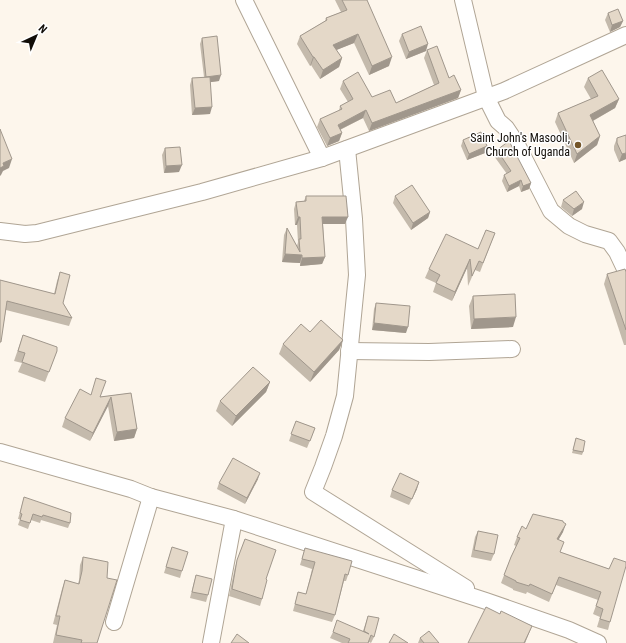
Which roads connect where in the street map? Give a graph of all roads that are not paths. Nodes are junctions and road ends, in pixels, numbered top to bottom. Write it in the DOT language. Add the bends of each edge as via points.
graph roads {
  1 [pos="244,0"];
  2 [pos="463,0"];
  3 [pos="626,35"];
  4 [pos="486,97"];
  5 [pos="346,149"];
  6 [pos="322,158"];
  7 [pos="0,231"];
  8 [pos="626,271"];
  9 [pos="512,349"];
  10 [pos="349,351"];
  11 [pos="0,452"];
  12 [pos="151,497"];
  13 [pos="234,519"];
  14 [pos="486,601"];
  15 [pos="114,622"];
  16 [pos="211,643"];
  17 [pos="598,643"];
  1 -- 6 [label="street"];
  2 -- 4 [label="street"];
  3 -- 4 [label="street"];
  4 -- 5 [label="street"];
  4 -- 8 [label="street" via="498,121 516,143 551,211 569,226 609,241"];
  5 -- 6 [label="street"];
  5 -- 10 [label="street" via="357,275"];
  6 -- 7 [label="street" via="202,192 37,232 25,234"];
  9 -- 10 [label="street"];
  10 -- 14 [label="street" via="345,396 334,436 313,492"];
  11 -- 12 [label="street"];
  12 -- 13 [label="street"];
  12 -- 15 [label="street"];
  13 -- 14 [label="street"];
  13 -- 16 [label="street"];
  14 -- 17 [label="street"];
}
